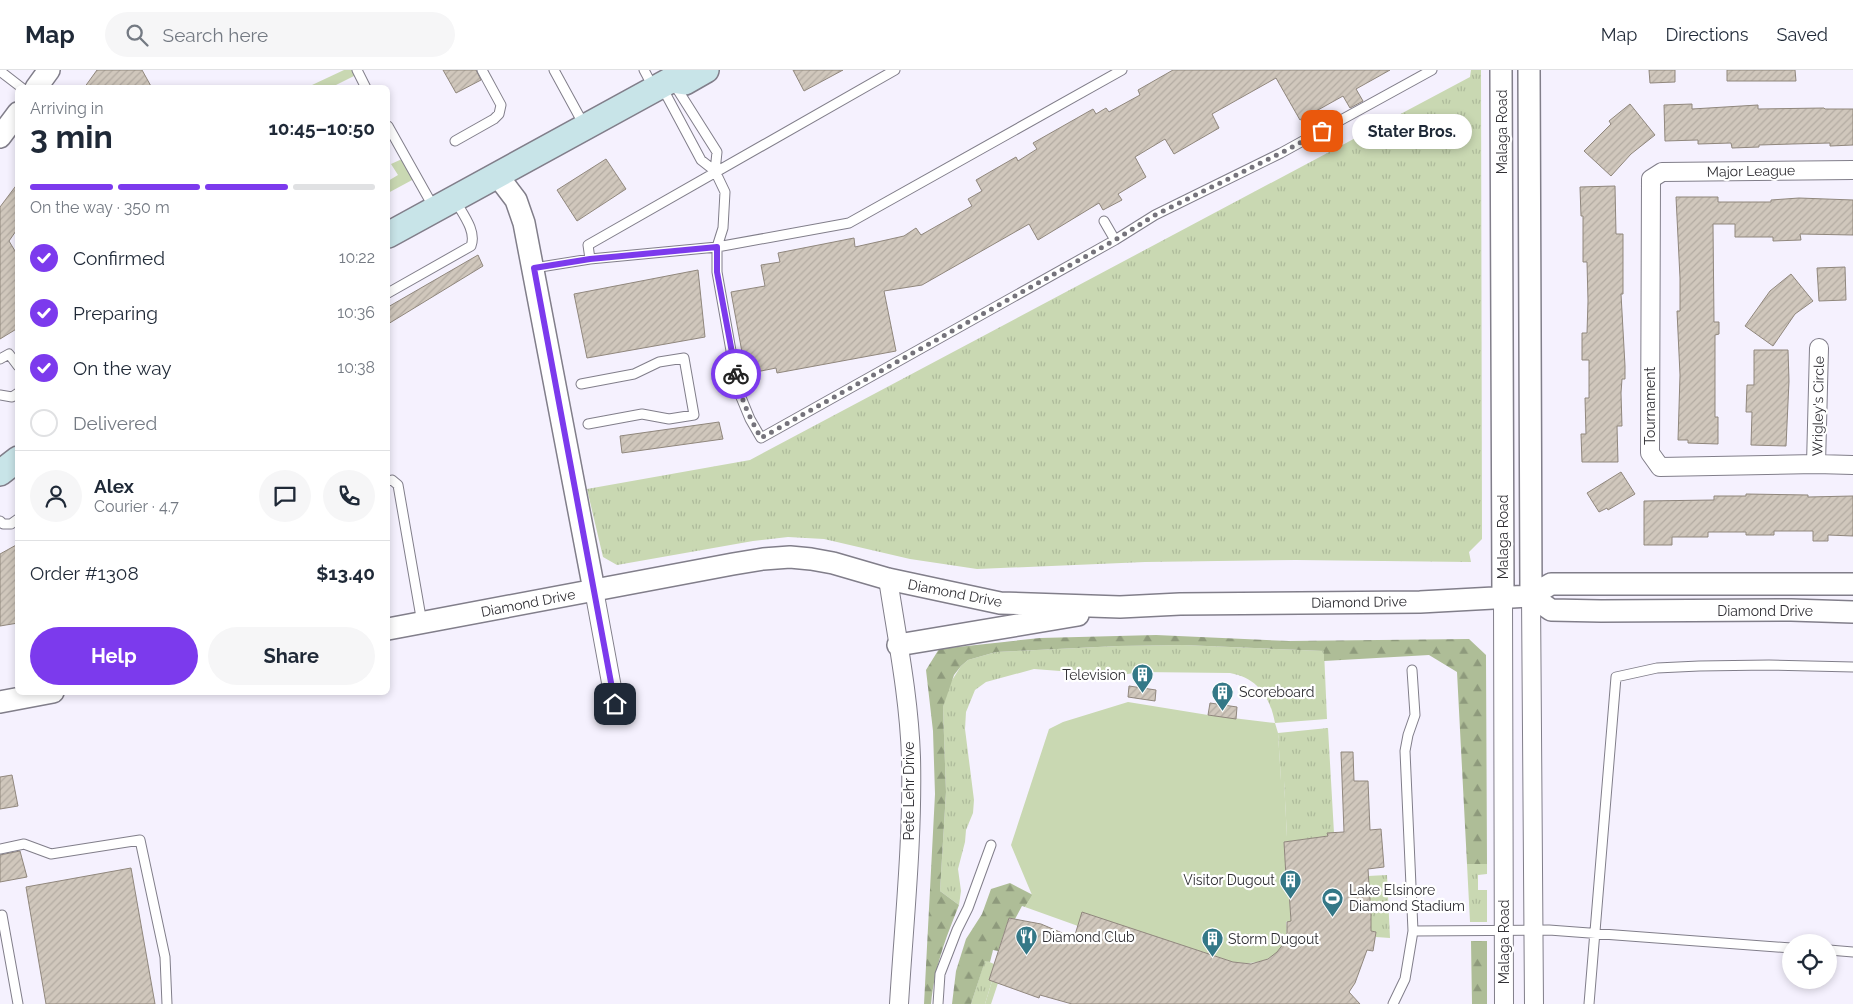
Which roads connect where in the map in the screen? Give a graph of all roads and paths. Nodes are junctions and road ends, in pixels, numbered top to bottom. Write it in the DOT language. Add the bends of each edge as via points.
graph roads {
  1 [pos="48,70"];
  2 [pos="357,70"];
  3 [pos="482,70"];
  4 [pos="554,70"];
  5 [pos="706,70"];
  6 [pos="895,70"];
  7 [pos="1122,70"];
  8 [pos="1432,70"];
  9 [pos="1501,70"];
  10 [pos="1529,70"];
  11 [pos="0,71"];
  12 [pos="661,79"];
  13 [pos="18,85"];
  14 [pos="38,85"];
  15 [pos="364,85"];
  16 [pos="15,117"];
  17 [pos="585,127"];
  18 [pos="390,129"];
  19 [pos="0,137"];
  20 [pos="455,141"];
  21 [pos="1853,170"];
  22 [pos="715,171"];
  23 [pos="497,175"];
  24 [pos="1651,179"];
  25 [pos="444,204"];
  26 [pos="1104,221"];
  27 [pos="390,234"];
  28 [pos="1115,240"];
  29 [pos="717,247"];
  30 [pos="590,259"];
  31 [pos="534,268"];
  32 [pos="390,292"];
  33 [pos="1819,348"];
  34 [pos="0,359"];
  35 [pos="15,362"];
  36 [pos="581,384"];
  37 [pos="0,395"];
  38 [pos="15,398"];
  39 [pos="588,424"];
  40 [pos="15,461"];
  41 [pos="1816,464"];
  42 [pos="1853,465"];
  43 [pos="0,473"];
  44 [pos="390,480"];
  45 [pos="0,521"];
  46 [pos="15,521"];
  47 [pos="888,579"];
  48 [pos="1853,584"];
  49 [pos="594,590"];
  50 [pos="1531,596"];
  51 [pos="1503,597"];
  52 [pos="1120,607"];
  53 [pos="1853,612"];
  54 [pos="422,623"];
  55 [pos="390,629"];
  56 [pos="898,645"];
  57 [pos="1853,667"];
  58 [pos="1412,670"];
  59 [pos="37,695"];
  60 [pos="0,702"];
  61 [pos="615,704"];
  62 [pos="991,845"];
  63 [pos="0,848"];
  64 [pos="0,916"];
  65 [pos="1505,930"];
  66 [pos="1412,931"];
  67 [pos="1534,931"];
  68 [pos="1595,934"];
  69 [pos="1782,947"];
  70 [pos="1837,951"];
  71 [pos="1853,952"];
  72 [pos="18,1004"];
  73 [pos="167,1004"];
  74 [pos="899,1004"];
  75 [pos="938,1004"];
  76 [pos="1393,1004"];
  77 [pos="1504,1004"];
  78 [pos="1534,1004"];
  79 [pos="1589,1004"];
  1 -- 14 [label="street"];
  2 -- 15 [label="lane"];
  3 -- 20 [label="lane" via="501,105 499,114"];
  4 -- 17 [label="lane"];
  5 -- 12 [label="main road" via="685,82"];
  6 -- 22 [label="lane"];
  7 -- 29 [label="lane" via="849,223"];
  8 -- 28 [label="lane" via="1281,153 1155,215"];
  9 -- 51 [label="street, Malaga Road"];
  10 -- 50 [label="street, Malaga Road"];
  11 -- 13 [label="lane"];
  12 -- 17 [label="main road"];
  12 -- 22 [label="lane" via="701,160"];
  12 -- 22 [label="lane" via="717,152"];
  16 -- 19 [label="street"];
  17 -- 23 [label="main road"];
  18 -- 25 [label="lane"];
  21 -- 24 [label="street, Major League" via="1662,172"];
  22 -- 29 [label="lane" via="725,192 723,228"];
  22 -- 30 [label="lane" via="588,245"];
  23 -- 25 [label="main road"];
  23 -- 31 [label="street" via="516,200"];
  24 -- 41 [label="street, Tournament" via="1650,453 1660,466"];
  25 -- 27 [label="main road"];
  25 -- 32 [label="lane" via="472,233 474,240 471,246"];
  26 -- 28 [label="lane"];
  28 -- 29 [label="lane" via="761,438 738,390 717,272"];
  29 -- 30 [label="lane"];
  30 -- 31 [label="lane"];
  31 -- 49 [label="street"];
  33 -- 41 [label="street, Wrigley's Circle"];
  34 -- 35 [label="lane" via="9,354"];
  36 -- 39 [label="lane" via="634,374 659,362 684,358 694,415 669,419 642,414"];
  37 -- 38 [label="lane"];
  40 -- 43 [label="main road"];
  41 -- 42 [label="street, Tournament"];
  44 -- 54 [label="lane" via="398,486"];
  45 -- 46 [label="lane" via="10,524"];
  47 -- 49 [label="street, Diamond Drive" via="833,563 790,557"];
  47 -- 52 [label="street, Diamond Drive" via="1000,603"];
  47 -- 56 [label="street, Pete Lehr Drive"];
  48 -- 50 [label="street, Diamond Drive" via="1550,584"];
  49 -- 54 [label="street, Diamond Drive"];
  49 -- 61 [label="street"];
  50 -- 51 [label="street, Diamond Drive"];
  50 -- 53 [label="street, Diamond Drive" via="1551,610"];
  50 -- 67 [label="street, Malaga Road"];
  51 -- 52 [label="street, Diamond Drive" via="1420,602"];
  51 -- 65 [label="street, Malaga Road"];
  52 -- 56 [label="street"];
  54 -- 55 [label="street, Diamond Drive"];
  56 -- 74 [label="street, Pete Lehr Drive" via="911,756"];
  57 -- 68 [label="lane" via="1699,666 1657,668 1616,677"];
  58 -- 66 [label="lane" via="1415,715 1405,751"];
  59 -- 60 [label="street"];
  62 -- 75 [label="lane" via="940,974"];
  63 -- 73 [label="lane" via="24,844 51,854 140,840 165,957"];
  64 -- 72 [label="lane"];
  65 -- 66 [label="lane"];
  65 -- 67 [label="lane"];
  65 -- 77 [label="street, Malaga Road"];
  66 -- 76 [label="lane" via="1405,979"];
  67 -- 68 [label="lane"];
  67 -- 78 [label="street, Malaga Road"];
  68 -- 69 [label="lane"];
  68 -- 79 [label="lane"];
  70 -- 71 [label="lane"];
}
